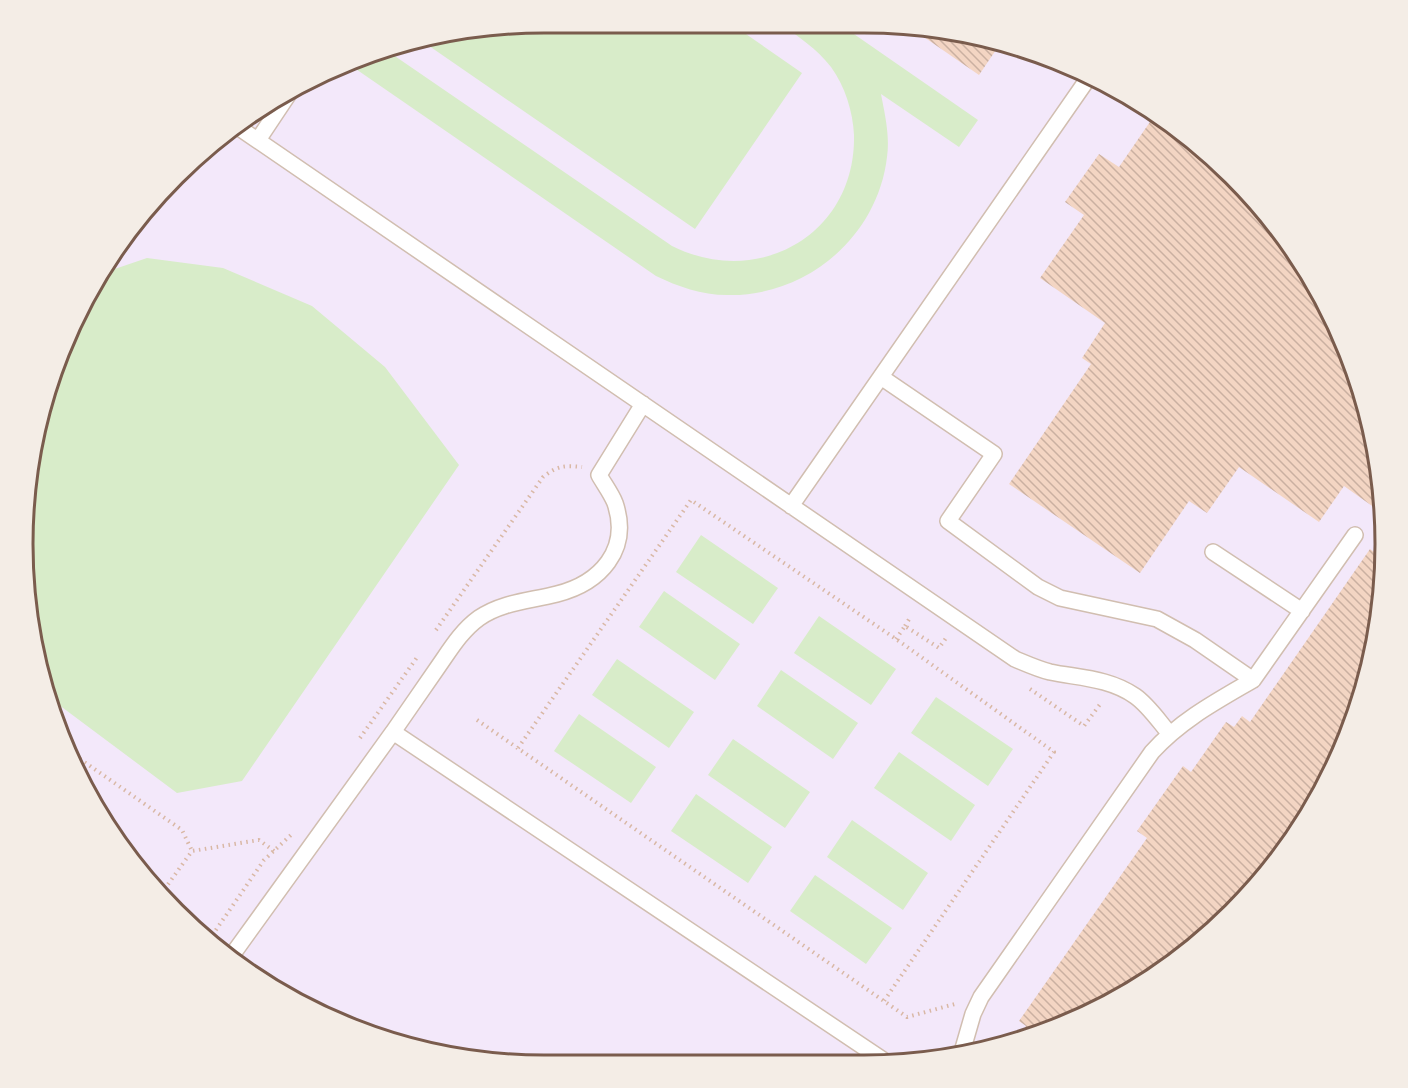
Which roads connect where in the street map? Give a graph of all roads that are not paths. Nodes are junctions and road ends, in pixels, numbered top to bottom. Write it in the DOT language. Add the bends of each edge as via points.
graph roads {
  1 [pos="1085,83"];
  2 [pos="281,106"];
  3 [pos="244,131"];
  4 [pos="258,140"];
  5 [pos="881,377"];
  6 [pos="643,404"];
  7 [pos="791,506"];
  8 [pos="1355,535"];
  9 [pos="1213,552"];
  10 [pos="1302,611"];
  11 [pos="1253,680"];
  12 [pos="393,732"];
  13 [pos="1169,733"];
  14 [pos="235,951"];
  15 [pos="964,1045"];
  16 [pos="872,1055"];
  1 -- 5 [label="lane"];
  2 -- 4 [label="lane"];
  3 -- 4 [label="lane"];
  4 -- 6 [label="lane"];
  5 -- 7 [label="lane"];
  5 -- 11 [label="lane" via="994,454 948,521 1038,588 1060,598 1157,619 1196,640"];
  6 -- 7 [label="lane"];
  6 -- 12 [label="lane" via="599,475 615,503 619,529 614,555 600,573 581,586 502,606 479,618 461,634"];
  7 -- 13 [label="lane" via="1015,660 1121,688 1147,706"];
  8 -- 10 [label="lane"];
  9 -- 10 [label="lane"];
  10 -- 11 [label="lane"];
  11 -- 13 [label="lane"];
  12 -- 14 [label="lane"];
  12 -- 16 [label="lane"];
  13 -- 15 [label="lane" via="981,997"];
}
